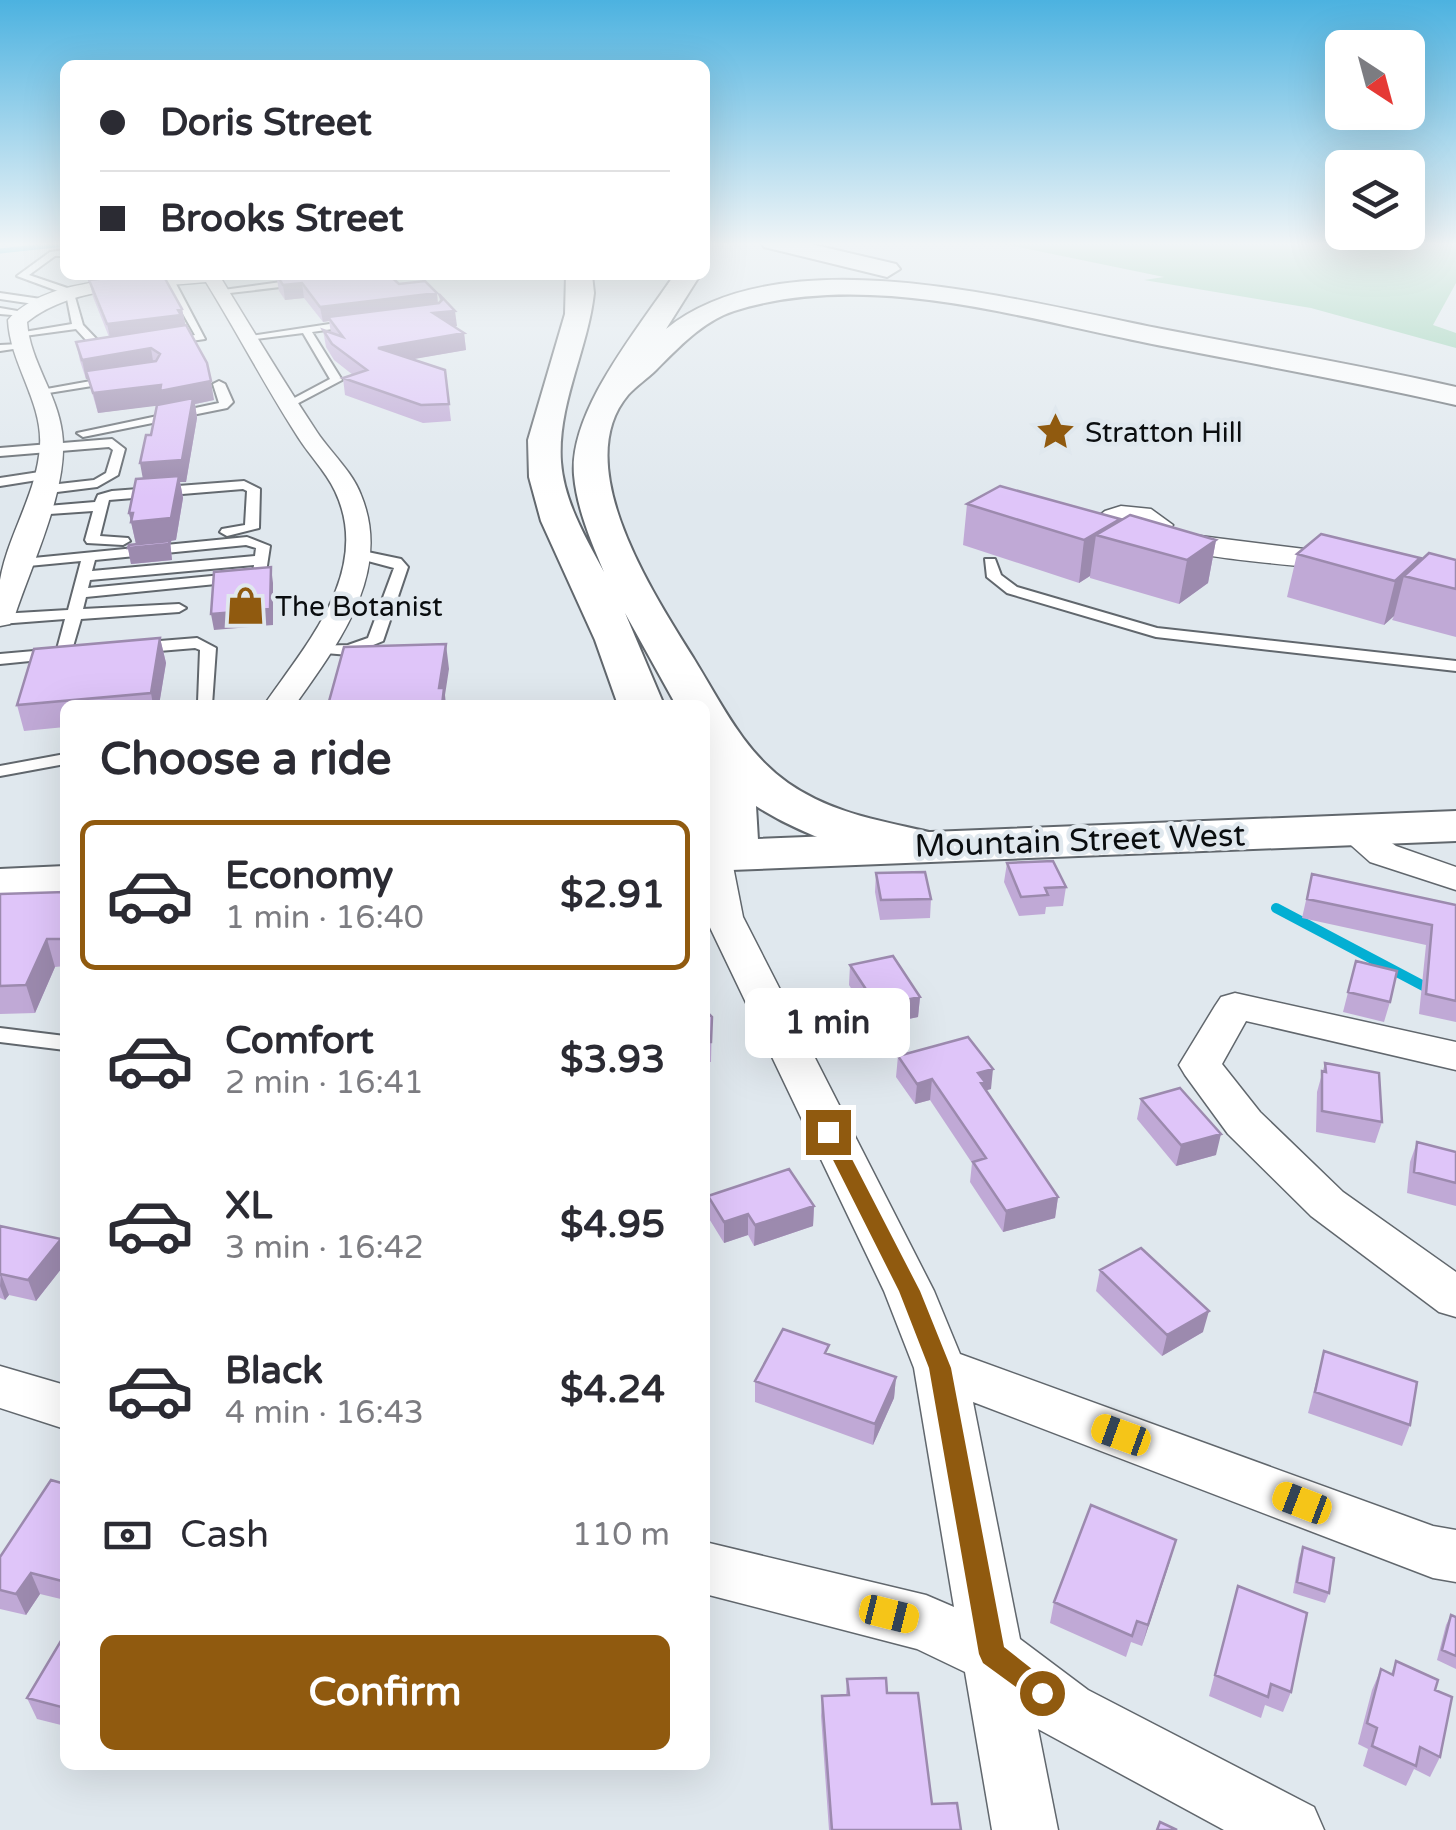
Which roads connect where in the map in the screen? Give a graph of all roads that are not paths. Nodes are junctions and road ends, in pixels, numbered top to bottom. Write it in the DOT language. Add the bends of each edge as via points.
graph roads {
  1 [pos="79,327"];
  2 [pos="196,327"];
  3 [pos="243,327"];
  4 [pos="324,327"];
  5 [pos="574,327"];
  6 [pos="656,327"];
  7 [pos="685,327"];
  8 [pos="1107,327"];
  9 [pos="1154,327"];
  10 [pos="1208,327"];
  11 [pos="20,328"];
  12 [pos="306,330"];
  13 [pos="249,337"];
  14 [pos="151,344"];
  15 [pos="118,348"];
  16 [pos="1353,372"];
  17 [pos="121,379"];
  18 [pos="1456,382"];
  19 [pos="218,384"];
  20 [pos="619,388"];
  21 [pos="36,392"];
  22 [pos="1456,396"];
  23 [pos="289,405"];
  24 [pos="50,443"];
  25 [pos="0,452"];
  26 [pos="0,482"];
  27 [pos="41,492"];
  28 [pos="101,506"];
  29 [pos="1152,537"];
  30 [pos="358,554"];
  31 [pos="990,562"];
  32 [pos="18,563"];
  33 [pos="1374,566"];
  34 [pos="86,571"];
  35 [pos="179,608"];
  36 [pos="74,617"];
  37 [pos="0,618"];
  38 [pos="121,649"];
  39 [pos="319,649"];
  40 [pos="83,652"];
  41 [pos="64,654"];
  42 [pos="0,659"];
  43 [pos="1456,666"];
  44 [pos="206,700"];
  45 [pos="282,700"];
  46 [pos="640,700"];
  47 [pos="696,700"];
  48 [pos="710,723"];
  49 [pos="710,732"];
  50 [pos="60,761"];
  51 [pos="0,771"];
  52 [pos="1456,826"];
  53 [pos="1351,830"];
  54 [pos="919,845"];
  55 [pos="710,854"];
  56 [pos="710,855"];
  57 [pos="710,863"];
  58 [pos="1456,879"];
  59 [pos="60,881"];
  60 [pos="0,884"];
  61 [pos="0,1035"];
  62 [pos="60,1042"];
  63 [pos="1456,1056"];
  64 [pos="1456,1298"];
  65 [pos="940,1368"];
  66 [pos="0,1387"];
  67 [pos="60,1405"];
  68 [pos="1456,1556"];
  69 [pos="710,1569"];
  70 [pos="992,1654"];
  71 [pos="1026,1830"];
  72 [pos="1291,1830"];
  1 -- 15 [label="lane" via="101,350"];
  2 -- 14 [label="lane" via="202,337"];
  3 -- 13 [label="street"];
  4 -- 12 [label="lane"];
  5 -- 46 [label="highway" via="542,435 544,467 554,510"];
  6 -- 20 [label="highway"];
  7 -- 20 [label="highway"];
  8 -- 16 [label="highway"];
  9 -- 16 [label="highway"];
  10 -- 18 [label="highway"];
  11 -- 21 [label="street"];
  12 -- 13 [label="lane"];
  12 -- 23 [label="lane" via="336,380"];
  13 -- 23 [label="street"];
  16 -- 22 [label="highway"];
  17 -- 21 [label="lane"];
  19 -- 24 [label="lane" via="228,402 223,406"];
  20 -- 47 [label="highway" via="594,438 590,481 610,546"];
  21 -- 24 [label="street"];
  23 -- 30 [label="street" via="349,495"];
  24 -- 25 [label="lane"];
  24 -- 27 [label="street"];
  24 -- 27 [label="lane" via="112,443 119,449 112,474 98,483"];
  26 -- 27 [label="lane"];
  27 -- 28 [label="lane"];
  27 -- 32 [label="street"];
  28 -- 28 [label="lane" via="92,540 238,531 252,528 254,488 112,495"];
  29 -- 33 [label="street"];
  30 -- 39 [label="street" via="345,609"];
  30 -- 39 [label="lane" via="401,566 380,634 364,648"];
  31 -- 43 [label="lane" via="994,578 1012,590 1137,628"];
  32 -- 34 [label="lane"];
  32 -- 37 [label="street"];
  34 -- 34 [label="lane" via="247,579 260,576 262,553"];
  34 -- 36 [label="lane"];
  35 -- 36 [label="lane"];
  36 -- 37 [label="lane"];
  36 -- 41 [label="lane"];
  38 -- 44 [label="lane" via="197,643 208,648"];
  39 -- 45 [label="street"];
  40 -- 41 [label="lane"];
  41 -- 42 [label="lane"];
  48 -- 54 [label="highway" via="753,781 787,807 856,834"];
  49 -- 55 [label="highway" via="732,840"];
  50 -- 51 [label="lane"];
  52 -- 53 [label="main road, Mountain Street West"];
  53 -- 54 [label="main road, Mountain Street West"];
  53 -- 58 [label="street" via="1383,854"];
  54 -- 56 [label="main road, Mountain Street West"];
  57 -- 65 [label="street" via="724,918 909,1291"];
  59 -- 60 [label="main road"];
  61 -- 62 [label="lane"];
  63 -- 64 [label="street" via="1235,1006 1200,1065 1244,1124 1327,1204"];
  65 -- 68 [label="street"];
  65 -- 70 [label="street"];
  66 -- 67 [label="street"];
  69 -- 70 [label="street" via="926,1623"];
  70 -- 71 [label="street"];
  70 -- 72 [label="street" via="1066,1712"];
}
